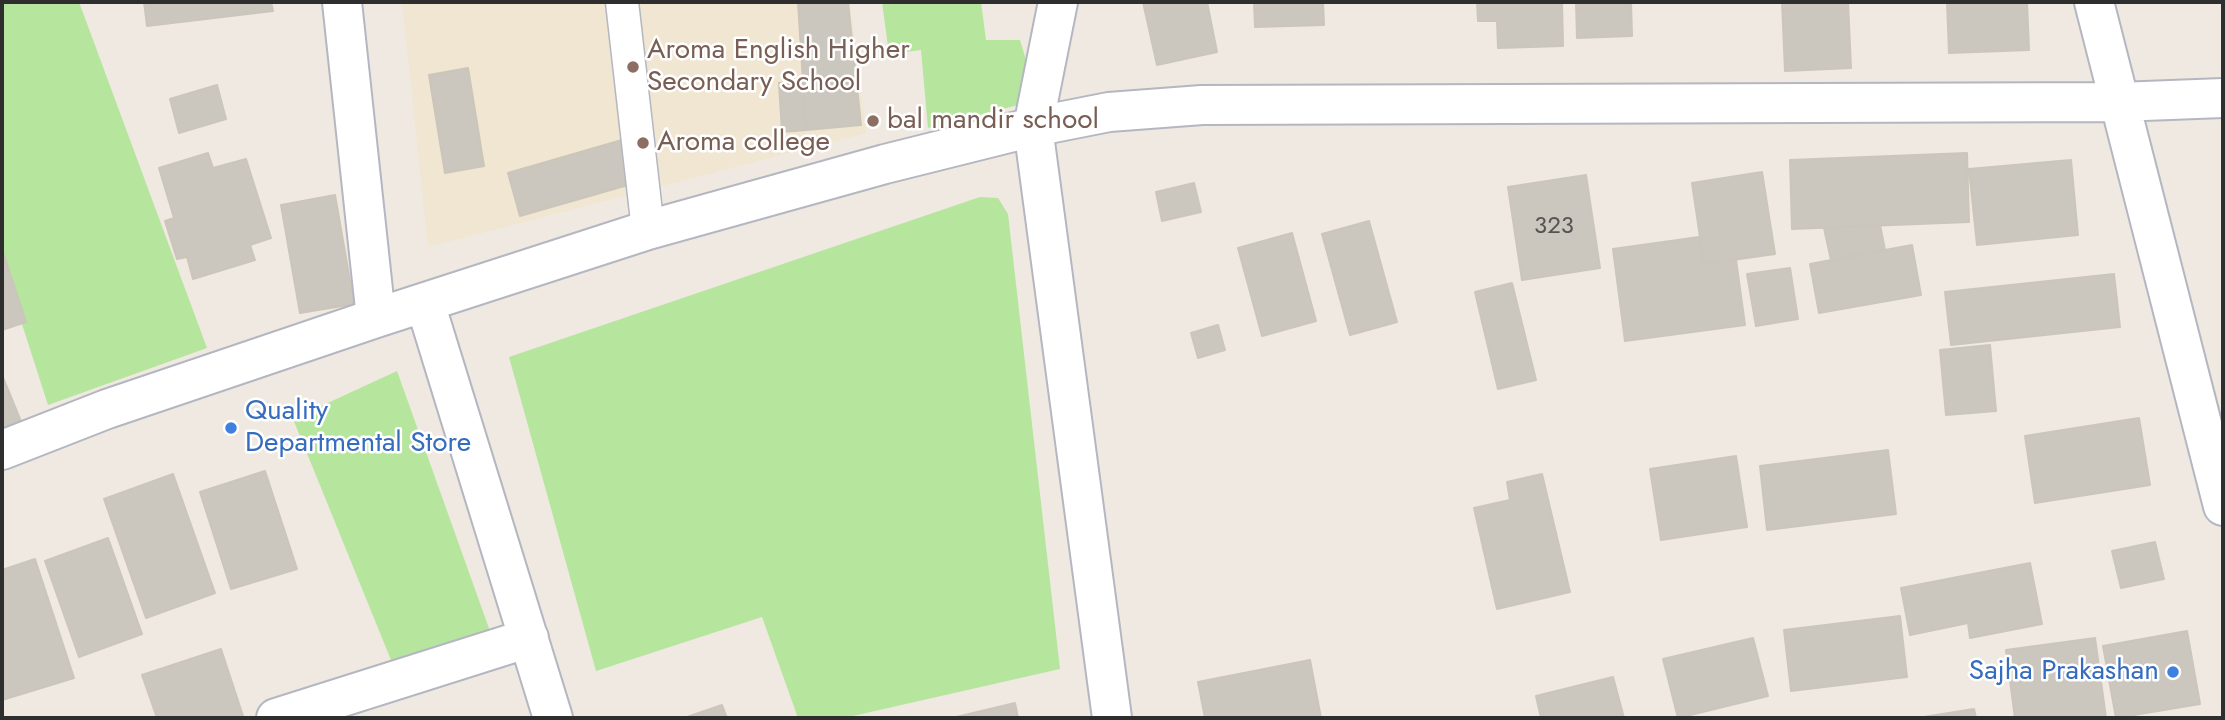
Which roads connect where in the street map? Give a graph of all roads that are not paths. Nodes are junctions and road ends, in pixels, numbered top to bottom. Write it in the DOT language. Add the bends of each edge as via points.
graph roads {
  1 [pos="342,2"];
  2 [pos="622,2"];
  3 [pos="1058,2"];
  4 [pos="2094,2"];
  5 [pos="2223,99"];
  6 [pos="2118,102"];
  7 [pos="1033,127"];
  8 [pos="648,230"];
  9 [pos="425,303"];
  10 [pos="376,318"];
  11 [pos="2,450"];
  12 [pos="2223,506"];
  13 [pos="529,638"];
  14 [pos="276,718"];
  15 [pos="553,718"];
  16 [pos="1112,718"];
  1 -- 10 [label="street"];
  2 -- 8 [label="lane"];
  3 -- 7 [label="street"];
  4 -- 6 [label="street"];
  5 -- 6 [label="street"];
  6 -- 7 [label="street" via="1202,105 1109,112"];
  6 -- 12 [label="street"];
  7 -- 8 [label="street"];
  7 -- 16 [label="street"];
  8 -- 9 [label="street"];
  9 -- 10 [label="street"];
  9 -- 13 [label="street"];
  10 -- 11 [label="street" via="107,409"];
  13 -- 14 [label="street"];
  13 -- 15 [label="street"];
}
